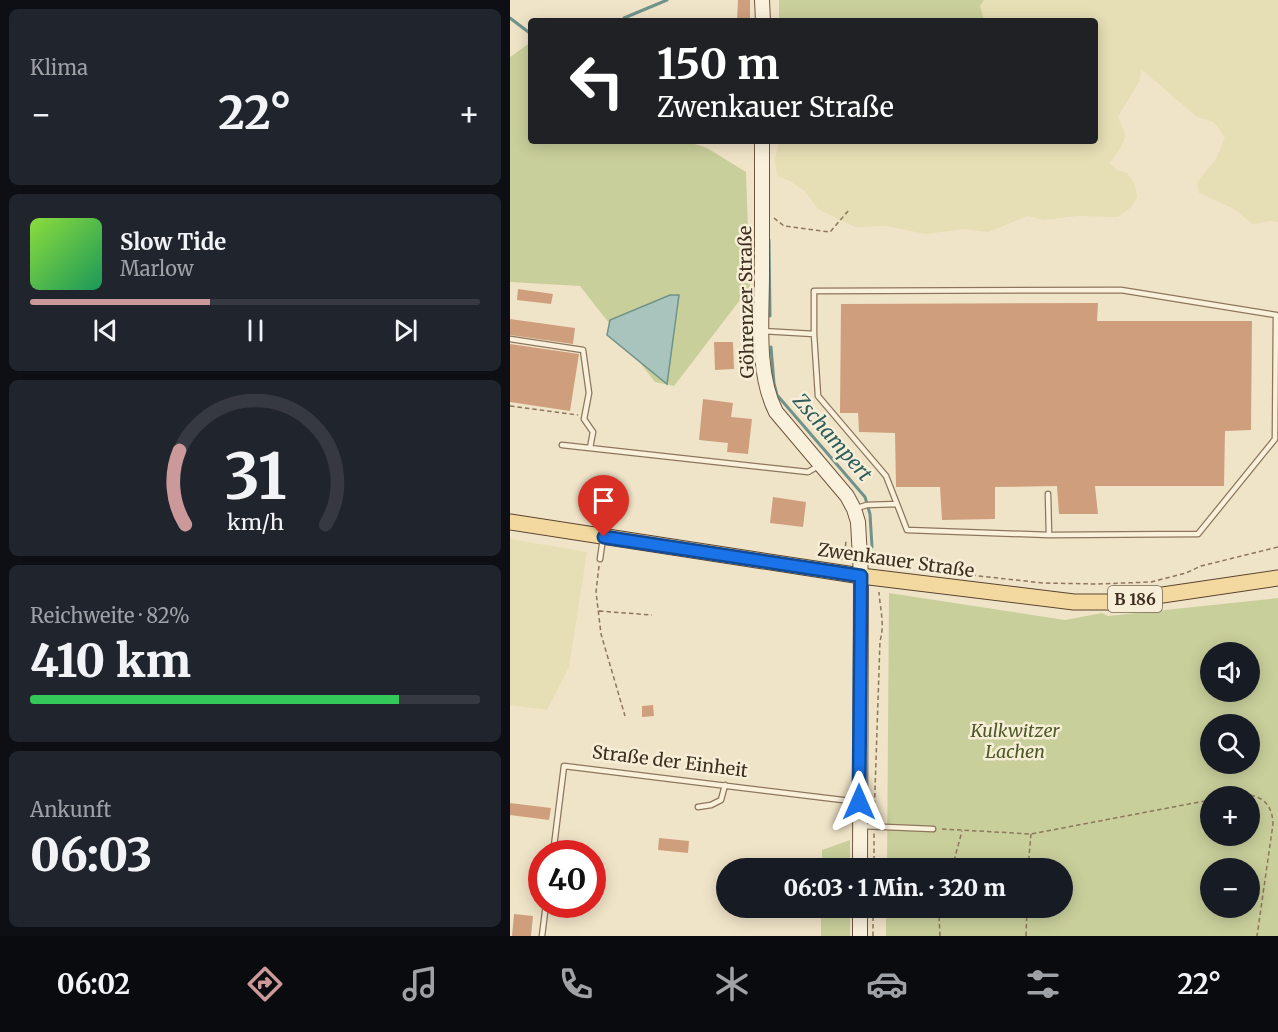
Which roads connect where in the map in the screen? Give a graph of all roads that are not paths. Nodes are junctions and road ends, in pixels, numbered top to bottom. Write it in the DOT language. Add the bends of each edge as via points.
graph roads {
  1 [pos="762,0"];
  2 [pos="763,18"];
  3 [pos="762,144"];
  4 [pos="762,331"];
  5 [pos="814,334"];
  6 [pos="510,339"];
  7 [pos="562,445"];
  8 [pos="590,448"];
  9 [pos="821,465"];
  10 [pos="1048,494"];
  11 [pos="897,504"];
  12 [pos="854,509"];
  13 [pos="510,522"];
  14 [pos="1049,535"];
  15 [pos="604,537"];
  16 [pos="600,559"];
  17 [pos="861,576"];
  18 [pos="1278,578"];
  19 [pos="725,785"];
  20 [pos="859,802"];
  21 [pos="698,807"];
  22 [pos="867,827"];
  23 [pos="933,829"];
  24 [pos="555,840"];
  25 [pos="862,858"];
  26 [pos="544,918"];
  27 [pos="860,918"];
  28 [pos="542,936"];
  29 [pos="860,936"];
  1 -- 2 [label="street"];
  3 -- 4 [label="street, Göhrenzer Straße"];
  4 -- 5 [label="lane"];
  4 -- 9 [label="street, Göhrenzer Straße" via="768,397"];
  5 -- 11 [label="lane" via="818,396 886,476"];
  5 -- 14 [label="lane" via="814,291 1121,290 1276,315 1275,440 1198,534"];
  6 -- 8 [label="lane" via="583,350 589,393 584,420 593,432"];
  7 -- 8 [label="lane"];
  8 -- 9 [label="lane" via="808,472"];
  9 -- 12 [label="street, Göhrenzer Straße"];
  10 -- 14 [label="lane"];
  11 -- 12 [label="lane"];
  11 -- 14 [label="lane" via="907,530"];
  12 -- 17 [label="street, Göhrenzer Straße"];
  13 -- 15 [label="main road, Zwenkauer Straße / B 186"];
  15 -- 16 [label="lane"];
  15 -- 17 [label="main road, Zwenkauer Straße / B 186"];
  17 -- 18 [label="main road, Zwenkauer Straße / B 186" via="1074,602 1115,602"];
  17 -- 20 [label="street"];
  19 -- 20 [label="lane, Straße der Einheit"];
  19 -- 21 [label="lane" via="721,800"];
  19 -- 24 [label="lane, Straße der Einheit" via="564,766"];
  20 -- 22 [label="street"];
  22 -- 23 [label="lane"];
  22 -- 25 [label="street"];
  26 -- 28 [label="lane"];
  27 -- 29 [label="street"];
}
